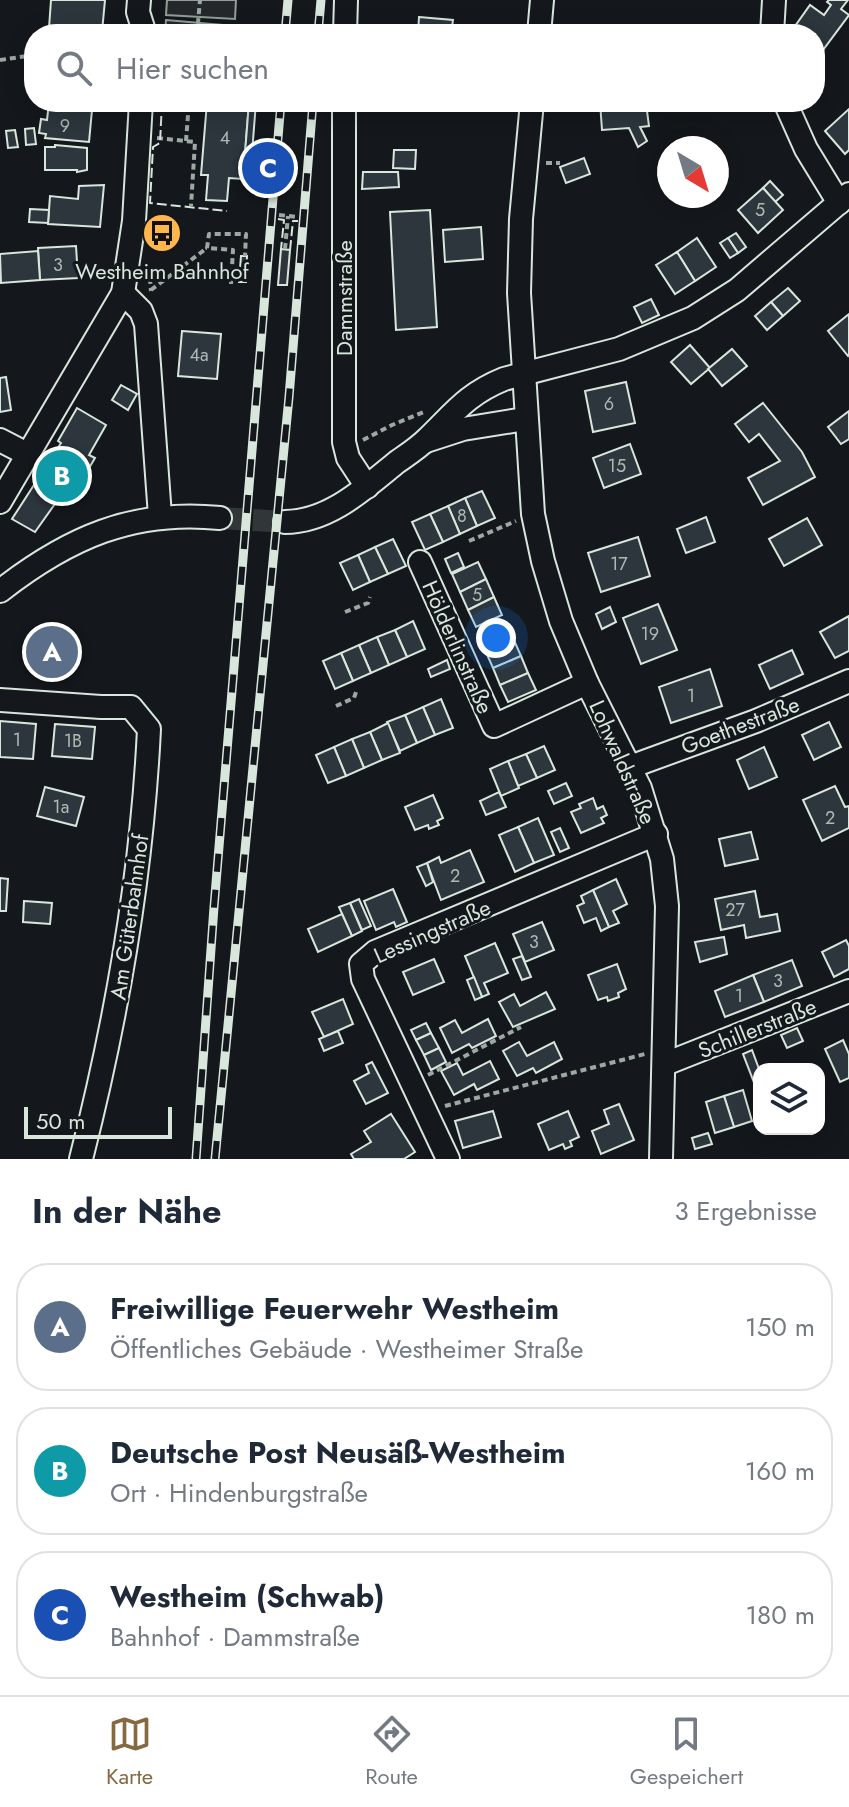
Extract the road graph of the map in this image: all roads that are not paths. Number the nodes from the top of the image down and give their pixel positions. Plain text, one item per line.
1 (139, 0) edge
2 (346, 0) edge
3 (542, 0) edge
4 (774, 0) edge
5 (142, 24) edge
6 (345, 24) edge
7 (540, 24) edge
8 (773, 24) edge
9 (140, 112) edge
10 (344, 112) edge
11 (531, 112) edge
12 (789, 112) edge
13 (844, 198) edge
14 (123, 293) junction
15 (522, 374) junction
16 (525, 419) junction
17 (0, 440) edge
18 (426, 441) junction
19 (27, 454) junction
20 (367, 487) junction
21 (0, 502) edge
22 (160, 516) junction
23 (220, 518) tunnel mouth
24 (285, 522) tunnel mouth
25 (420, 562) dead end
26 (0, 591) edge
27 (849, 681) edge
28 (587, 683) junction
29 (0, 700) edge
30 (630, 767) junction
31 (656, 834) junction
32 (849, 991) edge
33 (665, 1058) junction
34 (81, 1159) edge
35 (448, 1159) edge
36 (661, 1159) edge

1 - 5 street
2 - 6 street
3 - 7 street
4 - 8 street
9 - 14 street
10 - 20 street, Dammstraße
11 - 15 street, Lohwaldstraße
12 - 13 street
13 - 15 street
14 - 19 street
14 - 22 street
15 - 16 street, Lohwaldstraße
15 - 18 street
16 - 18 street
16 - 28 street, Lohwaldstraße
17 - 19 street
18 - 20 street
19 - 21 street
20 - 24 street
22 - 23 street
22 - 26 street
25 - 28 street, Hölderlinstraße
27 - 30 street, Goethestraße
28 - 30 street, Lohwaldstraße
29 - 34 street, Am Güterbahnhof
30 - 31 street, Lohwaldstraße
31 - 33 street, Lohwaldstraße
31 - 35 street, Lessingstraße
32 - 33 street, Schillerstraße
33 - 36 street, Lohwaldstraße

